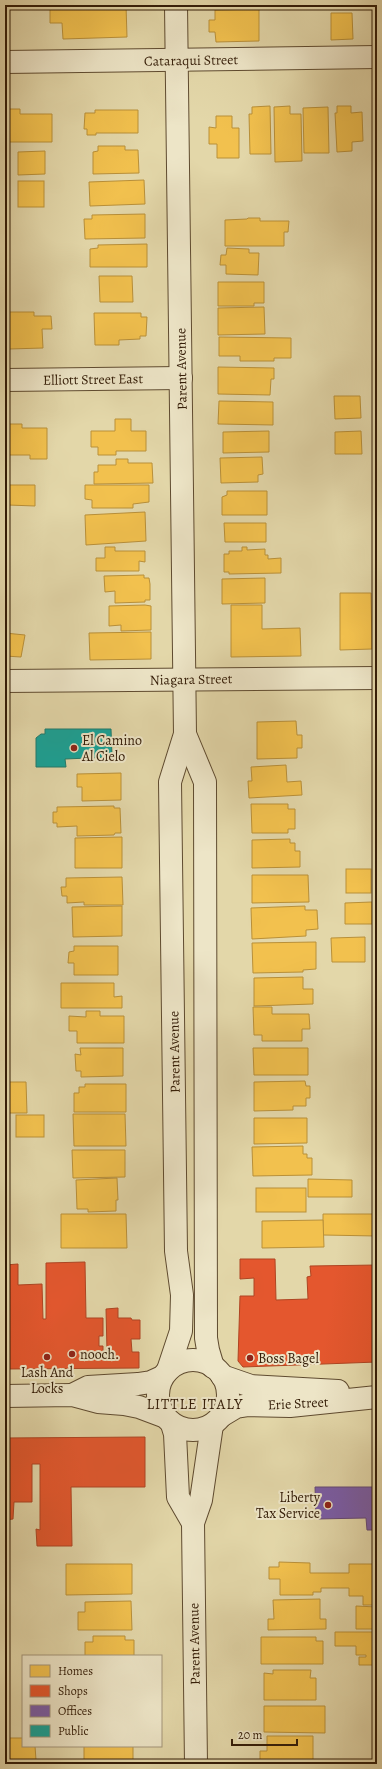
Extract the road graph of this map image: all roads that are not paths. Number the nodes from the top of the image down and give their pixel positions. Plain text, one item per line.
1 (176, 5) edge
2 (377, 57) edge
3 (177, 60) junction
4 (5, 62) edge
5 (181, 378) junction
6 (5, 380) edge
7 (377, 678) edge
8 (185, 679) junction
9 (5, 681) edge
10 (185, 734) junction
11 (172, 944) junction
12 (205, 945) junction
13 (174, 1139) junction
14 (206, 1139) junction
15 (218, 1371) junction
16 (165, 1373) junction
17 (72, 1395) junction
18 (5, 1396) edge
19 (377, 1396) edge
20 (168, 1420) junction
21 (217, 1421) junction
22 (193, 1523) junction
23 (196, 1764) edge

1 - 3 street, Parent Avenue
2 - 3 street, Cataraqui Street
3 - 4 street, Cataraqui Street
3 - 5 street, Parent Avenue
5 - 6 street, Elliott Street East
5 - 8 street, Parent Avenue
7 - 8 street, Niagara Street
8 - 9 street, Niagara Street
8 - 10 street, Parent Avenue
10 - 11 street, Parent Avenue
10 - 12 street, Parent Avenue
11 - 12 street
11 - 13 street, Parent Avenue
12 - 14 street, Parent Avenue
13 - 14 street
13 - 16 street, Parent Avenue
14 - 15 street, Parent Avenue
15 - 16 street
15 - 19 street, Erie Street
15 - 21 street
16 - 17 street
16 - 20 street
17 - 18 street
17 - 20 street
19 - 21 street, Erie Street
20 - 21 street
20 - 22 street, Parent Avenue
21 - 22 street, Parent Avenue
22 - 23 street, Parent Avenue

